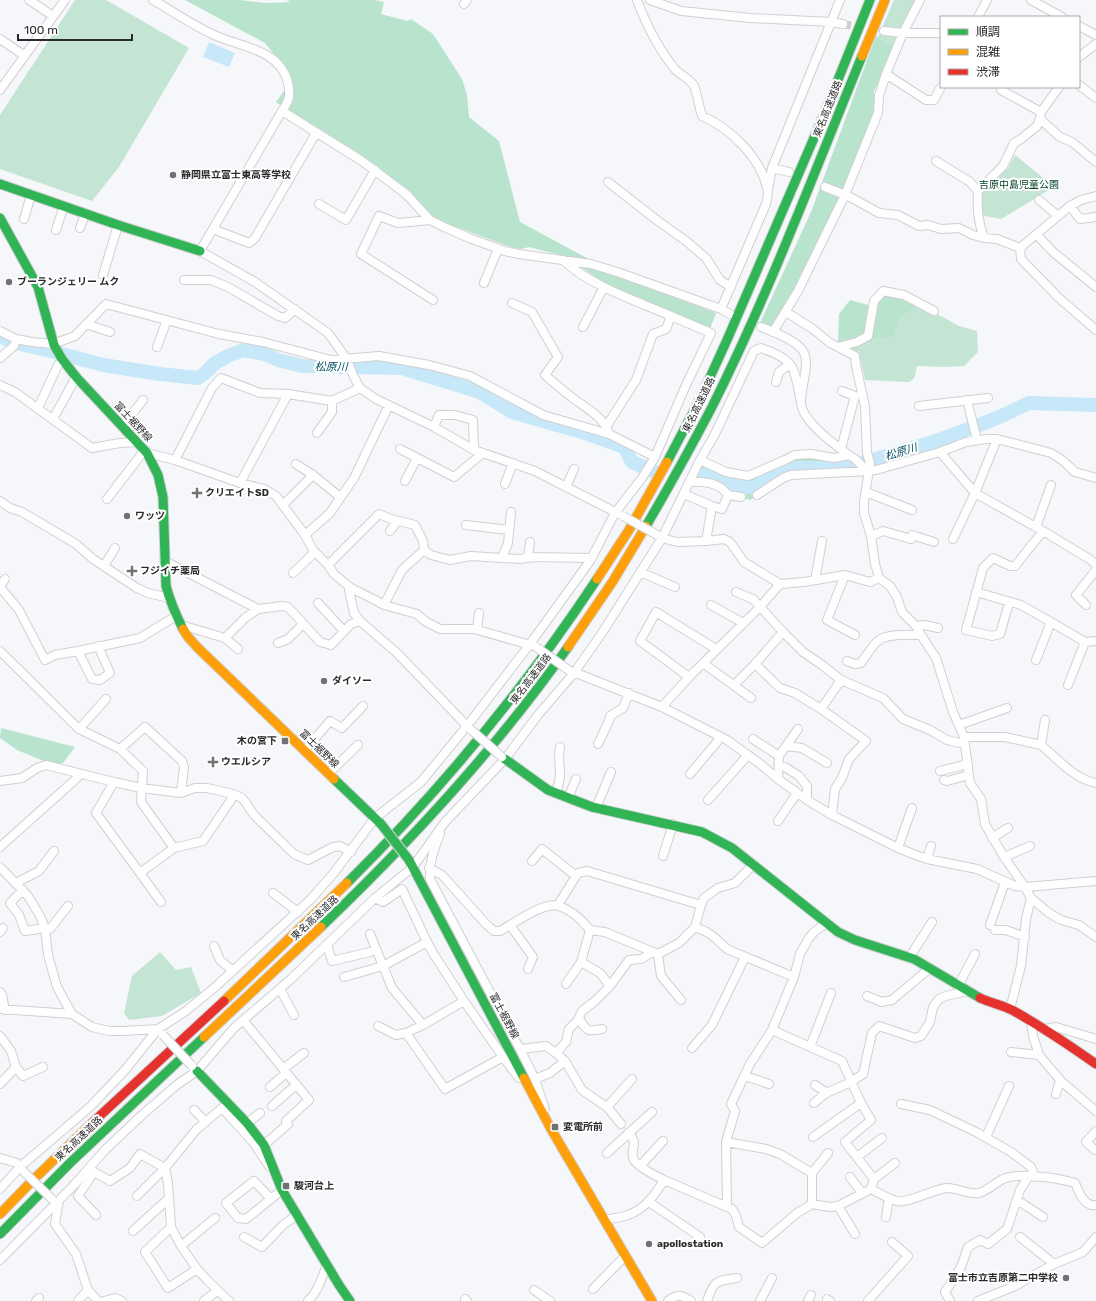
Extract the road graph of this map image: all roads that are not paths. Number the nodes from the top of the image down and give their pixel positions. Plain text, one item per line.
1 (29, 0) edge
2 (65, 0) edge
3 (153, 0) edge
4 (638, 0) edge
5 (650, 0) edge
6 (840, 0) edge
7 (870, 0) edge
8 (885, 0) edge
9 (920, 0) edge
10 (987, 0) edge
11 (1031, 0) edge
12 (1043, 2) edge
13 (53, 16) junction
14 (979, 16) edge
15 (1061, 16) edge
16 (831, 22) junction
17 (843, 24) tunnel mouth
18 (1080, 27) edge
19 (884, 31) dead end
20 (904, 33) junction
21 (940, 33) edge
22 (1096, 35) edge
23 (0, 39) edge
24 (1096, 44) edge
25 (25, 56) junction
26 (1080, 57) edge
27 (886, 74) junction
28 (1080, 86) edge
29 (940, 88) edge
30 (1002, 88) edge
31 (1057, 88) edge
32 (0, 90) edge
33 (1096, 98) edge
34 (282, 112) junction
35 (1041, 116) junction
36 (316, 133) junction
37 (936, 161) dead end
38 (1096, 162) edge
39 (772, 168) junction
40 (375, 170) junction
41 (789, 172) dead end
42 (608, 182) dead end
43 (0, 184) edge
44 (825, 187) dead end
45 (768, 189) junction
46 (978, 191) junction
47 (31, 195) junction
48 (845, 195) junction
49 (1096, 196) edge
50 (1039, 200) dead end
51 (319, 204) dead end
52 (64, 206) junction
53 (1070, 206) junction
54 (85, 214) junction
55 (1058, 216) junction
56 (1096, 217) edge
57 (0, 218) edge
58 (24, 219) dead end
59 (430, 220) junction
60 (118, 225) junction
61 (80, 228) dead end
62 (213, 229) junction
63 (56, 230) dead end
64 (1037, 235) junction
65 (984, 238) junction
66 (1020, 248) junction
67 (498, 249) junction
68 (200, 251) junction
69 (562, 260) junction
70 (103, 275) dead end
71 (184, 280) dead end
72 (484, 283) dead end
73 (604, 287) junction
74 (731, 287) junction
75 (1096, 287) edge
76 (433, 300) dead end
77 (512, 303) dead end
78 (295, 309) junction
79 (721, 309) junction
80 (934, 311) dead end
81 (786, 312) junction
82 (730, 314) dead end
83 (671, 316) junction
84 (167, 320) junction
85 (86, 324) junction
86 (583, 327) dead end
87 (761, 327) dead end
88 (1096, 330) edge
89 (0, 331) edge
90 (110, 332) dead end
91 (773, 332) junction
92 (15, 342) junction
93 (53, 344) junction
94 (157, 347) dead end
95 (838, 347) junction
96 (0, 358) edge
97 (62, 360) junction
98 (347, 360) junction
99 (790, 364) junction
100 (76, 377) junction
101 (776, 382) dead end
102 (0, 385) edge
103 (360, 388) junction
104 (842, 391) dead end
105 (288, 394) junction
106 (988, 398) dead end
107 (143, 400) dead end
108 (967, 400) junction
109 (332, 401) junction
110 (801, 403) junction
111 (389, 404) junction
112 (919, 406) dead end
113 (38, 408) junction
114 (53, 420) junction
115 (122, 427) junction
116 (434, 427) junction
117 (608, 430) junction
118 (317, 433) dead end
119 (977, 437) junction
120 (997, 439) junction
121 (136, 442) junction
122 (400, 449) dead end
123 (841, 449) junction
124 (474, 450) junction
125 (145, 452) junction
126 (940, 452) junction
127 (483, 453) junction
128 (417, 458) junction
129 (852, 458) junction
130 (654, 459) junction
131 (175, 460) junction
132 (700, 460) junction
133 (513, 463) junction
134 (296, 464) dead end
135 (868, 468) junction
136 (574, 469) dead end
137 (313, 475) junction
138 (1096, 478) edge
139 (405, 482) dead end
140 (690, 482) junction
141 (240, 483) junction
142 (505, 484) dead end
143 (1051, 485) dead end
144 (566, 487) junction
145 (866, 492) junction
146 (975, 493) junction
147 (684, 494) junction
148 (728, 495) junction
149 (757, 495) dead end
150 (340, 497) junction
151 (741, 497) dead end
152 (107, 499) dead end
153 (0, 501) edge
154 (283, 505) junction
155 (712, 506) junction
156 (912, 510) dead end
157 (511, 512) dead end
158 (615, 513) junction
159 (396, 521) junction
160 (466, 525) dead end
161 (1040, 529) junction
162 (509, 530) junction
163 (390, 531) dead end
164 (305, 535) junction
165 (871, 536) junction
166 (661, 537) junction
167 (954, 539) dead end
168 (706, 541) junction
169 (822, 541) dead end
170 (530, 542) dead end
171 (934, 542) dead end
172 (115, 548) dead end
173 (424, 550) junction
174 (315, 552) junction
175 (502, 558) junction
176 (528, 558) junction
177 (592, 558) junction
178 (165, 561) junction
179 (328, 565) junction
180 (1096, 565) edge
181 (104, 566) junction
182 (1096, 570) edge
183 (640, 572) junction
184 (293, 573) dead end
185 (845, 575) junction
186 (879, 578) junction
187 (5, 579) dead end
188 (815, 580) junction
189 (780, 584) junction
190 (0, 587) edge
191 (675, 587) dead end
192 (351, 588) junction
193 (736, 592) dead end
194 (976, 592) junction
195 (169, 598) junction
196 (318, 603) dead end
197 (1009, 603) junction
198 (384, 605) junction
199 (711, 605) dead end
200 (1086, 605) dead end
201 (760, 607) junction
202 (258, 609) junction
203 (480, 613) dead end
204 (176, 616) junction
205 (360, 621) junction
206 (1052, 622) junction
207 (743, 623) junction
208 (303, 624) junction
209 (181, 625) junction
210 (916, 626) junction
211 (938, 628) dead end
212 (477, 629) junction
213 (344, 631) junction
214 (783, 632) junction
215 (855, 635) dead end
216 (921, 635) junction
217 (225, 638) junction
218 (1096, 641) edge
219 (1085, 642) junction
220 (278, 643) dead end
221 (98, 646) junction
222 (533, 646) junction
223 (238, 649) dead end
224 (716, 650) junction
225 (0, 651) edge
226 (78, 651) junction
227 (1036, 660) dead end
228 (846, 661) dead end
229 (703, 663) junction
230 (755, 664) junction
231 (572, 672) junction
232 (689, 677) junction
233 (841, 680) junction
234 (734, 685) junction
235 (1068, 685) dead end
236 (629, 694) junction
237 (751, 698) dead end
238 (106, 699) dead end
239 (363, 706) dead end
240 (662, 707) junction
241 (1007, 708) dead end
242 (821, 709) junction
243 (1045, 720) dead end
244 (959, 724) junction
245 (468, 727) junction
246 (79, 729) junction
247 (798, 729) dead end
248 (719, 736) junction
249 (753, 739) dead end
250 (964, 740) junction
251 (598, 744) dead end
252 (358, 745) dead end
253 (1041, 745) junction
254 (786, 746) junction
255 (560, 747) dead end
256 (120, 749) junction
257 (305, 750) junction
258 (748, 755) junction
259 (779, 756) junction
260 (504, 758) junction
261 (826, 763) dead end
262 (968, 764) junction
263 (785, 767) dead end
264 (940, 771) dead end
265 (611, 772) dead end
266 (329, 773) junction
267 (79, 774) junction
268 (690, 774) dead end
269 (969, 776) junction
270 (576, 779) dead end
271 (778, 779) junction
272 (944, 780) dead end
273 (0, 781) edge
274 (114, 782) junction
275 (1096, 784) edge
276 (141, 788) junction
277 (181, 793) junction
278 (797, 793) junction
279 (234, 794) junction
280 (556, 794) junction
281 (568, 798) junction
282 (708, 800) dead end
283 (807, 800) junction
284 (596, 808) junction
285 (912, 808) dead end
286 (832, 815) junction
287 (378, 821) junction
288 (778, 821) dead end
289 (445, 822) junction
290 (673, 824) junction
291 (1008, 828) dead end
292 (992, 838) junction
293 (931, 846) dead end
294 (1030, 846) dead end
295 (0, 847) edge
296 (174, 848) junction
297 (898, 848) junction
298 (54, 851) dead end
299 (351, 852) junction
300 (663, 856) dead end
301 (1004, 857) junction
302 (927, 859) junction
303 (532, 861) dead end
304 (411, 864) junction
305 (754, 864) junction
306 (0, 867) edge
307 (429, 868) junction
308 (140, 874) junction
309 (576, 876) junction
310 (1096, 881) edge
311 (1005, 882) junction
312 (16, 883) junction
313 (1025, 887) junction
314 (23, 890) junction
315 (273, 893) dead end
316 (375, 898) junction
317 (1031, 898) junction
318 (161, 902) dead end
319 (558, 905) junction
320 (701, 905) junction
321 (68, 906) dead end
322 (298, 912) junction
323 (932, 922) dead end
324 (827, 923) junction
325 (510, 925) junction
326 (695, 927) junction
327 (45, 928) junction
328 (590, 930) junction
329 (370, 934) dead end
330 (1025, 937) junction
331 (1096, 937) edge
332 (427, 942) junction
333 (327, 944) junction
334 (214, 946) dead end
335 (370, 952) dead end
336 (655, 953) junction
337 (975, 954) dead end
338 (745, 957) junction
339 (909, 958) junction
340 (581, 962) junction
341 (382, 966) junction
342 (930, 968) junction
343 (528, 969) dead end
344 (233, 970) junction
345 (344, 977) dead end
346 (794, 977) junction
347 (566, 984) dead end
348 (610, 986) junction
349 (958, 986) junction
350 (280, 989) junction
351 (967, 991) junction
352 (0, 992) edge
353 (831, 993) dead end
354 (866, 996) dead end
355 (681, 1000) dead end
356 (464, 1001) junction
357 (2, 1009) edge
358 (1010, 1009) junction
359 (72, 1014) junction
360 (294, 1016) dead end
361 (579, 1019) junction
362 (244, 1020) junction
363 (1031, 1021) junction
364 (423, 1025) junction
365 (378, 1026) dead end
366 (1045, 1029) junction
367 (602, 1030) dead end
368 (772, 1030) junction
369 (160, 1032) junction
370 (406, 1033) junction
371 (0, 1036) edge
372 (1095, 1037) edge
373 (810, 1047) junction
374 (692, 1048) dead end
375 (520, 1049) junction
376 (1011, 1052) dead end
377 (304, 1053) dead end
378 (556, 1053) junction
379 (1039, 1054) junction
380 (503, 1057) junction
381 (565, 1061) junction
382 (1096, 1064) edge
383 (16, 1067) junction
384 (42, 1067) dead end
385 (195, 1068) junction
386 (285, 1071) junction
387 (745, 1076) junction
388 (535, 1079) junction
389 (632, 1079) dead end
390 (1060, 1080) junction
391 (851, 1082) junction
392 (0, 1084) edge
393 (768, 1084) dead end
394 (296, 1085) junction
395 (816, 1085) dead end
396 (1009, 1086) dead end
397 (270, 1087) dead end
398 (827, 1093) junction
399 (1056, 1094) dead end
400 (534, 1097) junction
401 (814, 1103) dead end
402 (861, 1103) junction
403 (900, 1104) dead end
404 (272, 1106) dead end
405 (607, 1107) junction
406 (194, 1110) dead end
407 (1096, 1111) edge
408 (652, 1112) dead end
409 (260, 1113) dead end
410 (206, 1122) junction
411 (247, 1124) junction
412 (621, 1124) dead end
413 (551, 1129) junction
414 (1096, 1131) edge
415 (628, 1133) junction
416 (813, 1137) dead end
417 (986, 1137) junction
418 (882, 1138) dead end
419 (663, 1141) dead end
420 (726, 1142) junction
421 (264, 1145) junction
422 (1095, 1150) dead end
423 (606, 1153) dead end
424 (828, 1153) dead end
425 (856, 1157) junction
426 (0, 1158) edge
427 (894, 1163) dead end
428 (640, 1166) junction
429 (21, 1168) junction
430 (165, 1168) junction
431 (92, 1170) junction
432 (274, 1170) junction
433 (812, 1173) junction
434 (850, 1177) dead end
435 (1032, 1177) junction
436 (664, 1180) junction
437 (874, 1180) junction
438 (0, 1189) edge
439 (871, 1189) junction
440 (282, 1190) junction
441 (862, 1193) junction
442 (137, 1196) dead end
443 (169, 1198) junction
444 (889, 1198) junction
445 (271, 1199) junction
446 (1017, 1200) junction
447 (56, 1201) junction
448 (649, 1202) junction
449 (812, 1204) junction
450 (1096, 1205) edge
451 (727, 1206) junction
452 (838, 1206) junction
453 (0, 1214) edge
454 (297, 1214) junction
455 (96, 1215) dead end
456 (886, 1217) dead end
457 (1043, 1217) dead end
458 (215, 1218) dead end
459 (604, 1220) junction
460 (171, 1227) junction
461 (133, 1231) dead end
462 (0, 1234) edge
463 (854, 1234) dead end
464 (244, 1237) dead end
465 (700, 1237) dead end
466 (1020, 1237) dead end
467 (1096, 1237) edge
468 (892, 1242) dead end
469 (181, 1246) junction
470 (625, 1256) junction
471 (0, 1260) edge
472 (1054, 1264) junction
473 (327, 1265) junction
474 (197, 1269) junction
475 (737, 1278) dead end
476 (772, 1278) dead end
477 (593, 1289) dead end
478 (88, 1290) junction
479 (534, 1290) dead end
480 (217, 1291) junction
481 (78, 1301) edge
482 (98, 1301) edge
483 (104, 1301) edge
484 (122, 1301) edge
485 (204, 1301) edge
486 (229, 1301) edge
487 (308, 1301) edge
488 (350, 1301) edge
489 (550, 1301) edge
490 (651, 1301) edge
491 (668, 1301) edge
492 (691, 1301) edge
493 (707, 1301) edge
494 (760, 1301) edge
495 (868, 1301) edge
496 (950, 1301) edge
497 (978, 1301) edge

1 - 13 street
2 - 13 street
3 - 34 street
4 - 45 street
5 - 16 street
6 - 16 street
7 - 453 main road, 東名高速道路
8 - 462 main road, 東名高速道路
9 - 20 street
10 - 14 street
11 - 12 street
12 - 15 street
13 - 25 street
16 - 17 street
16 - 39 street
18 - 22 street
19 - 20 street
20 - 21 street
20 - 27 street
23 - 25 street
24 - 26 street
25 - 32 street
27 - 29 street
27 - 48 street
28 - 33 street
30 - 35 street
31 - 35 street
34 - 36 street
34 - 62 street
35 - 38 street
35 - 46 street
36 - 40 street
36 - 62 street
37 - 46 street
39 - 41 street
39 - 45 street
40 - 51 street
40 - 59 street
42 - 74 street
43 - 47 main road
44 - 48 street
45 - 74 street
46 - 65 street
47 - 52 main road
47 - 58 street
48 - 65 street
48 - 81 street
49 - 53 street
50 - 55 street
52 - 54 main road
52 - 63 street
53 - 55 street
53 - 56 street
54 - 60 main road
54 - 61 street
55 - 64 street
57 - 93 main road, 富士裾野線
59 - 67 street
59 - 76 street
60 - 68 main road
60 - 70 street
62 - 68 street
64 - 66 street
64 - 75 street
65 - 66 street
66 - 88 street
67 - 69 street
67 - 72 street
68 - 78 street
69 - 73 street
69 - 79 street
71 - 78 street
73 - 83 street
73 - 86 street
74 - 79 street
77 - 117 street
78 - 98 street
79 - 82 street
80 - 95 street
81 - 91 street
81 - 95 street
83 - 117 street
83 - 130 street
84 - 85 street
84 - 94 street
84 - 98 street
85 - 90 street
85 - 93 street
87 - 91 street
89 - 92 street
91 - 110 street
92 - 93 street
92 - 96 street
93 - 97 main road, 富士裾野線
95 - 135 street
97 - 100 main road, 富士裾野線
97 - 113 street
98 - 103 street
98 - 117 street
99 - 101 street
99 - 110 street
99 - 132 street
100 - 114 street
100 - 115 main road, 富士裾野線
102 - 113 street
103 - 109 street
103 - 111 street
104 - 123 street
105 - 109 street
105 - 131 street
105 - 141 street
106 - 108 street
107 - 115 street
108 - 112 street
108 - 119 street
109 - 118 street
110 - 123 street
111 - 116 street
111 - 150 street
113 - 114 street
114 - 121 street
115 - 121 main road, 富士裾野線
116 - 124 street
116 - 124 street
117 - 130 street
119 - 120 street
119 - 126 street
120 - 138 street
120 - 146 street
121 - 125 main road, 富士裾野線
122 - 128 street
123 - 129 street
124 - 127 street
125 - 131 street
125 - 152 street
125 - 178 main road, 富士裾野線
126 - 135 street
126 - 146 street
127 - 128 street
127 - 133 street
128 - 139 street
129 - 132 street
129 - 135 street
130 - 158 street
131 - 141 street
132 - 140 street
133 - 142 street
133 - 144 street
134 - 137 street
135 - 145 street
135 - 149 street
136 - 144 street
137 - 150 street
137 - 154 street
140 - 147 street
140 - 148 street
141 - 154 street
143 - 161 street
144 - 158 street
145 - 156 street
145 - 165 street
146 - 161 street
146 - 167 street
147 - 155 street
147 - 166 street
148 - 151 street
148 - 155 street
150 - 164 street
153 - 181 street
154 - 164 street
155 - 168 street
157 - 162 street
158 - 166 street, bridge
158 - 177 street
159 - 163 street
159 - 173 street
159 - 179 street
160 - 162 street
161 - 180 street
161 - 194 street
162 - 175 street
164 - 174 street
165 - 171 street
165 - 186 street
166 - 168 street
166 - 183 street
168 - 189 street
169 - 188 street
170 - 176 street
172 - 181 street
173 - 175 street
173 - 198 street
174 - 179 street
174 - 184 street
175 - 176 street
176 - 177 street
177 - 222 street
178 - 195 main road, 富士裾野線
178 - 202 street
179 - 192 street
181 - 195 street
182 - 200 street
183 - 191 street
183 - 231 street
185 - 186 street
185 - 188 street
185 - 215 street
186 - 210 street
187 - 190 street
188 - 189 street
189 - 201 street
190 - 226 street
192 - 198 street
192 - 205 street
193 - 201 street
194 - 197 street
194 - 197 street
195 - 204 main road, 富士裾野線
196 - 213 street
197 - 206 street
198 - 212 street
199 - 207 street
201 - 207 street
201 - 214 street
202 - 208 street
202 - 217 street
203 - 212 street
204 - 209 main road, 富士裾野線
204 - 221 street
205 - 213 street
205 - 245 street
206 - 219 street
206 - 227 street
207 - 224 street
208 - 213 street
208 - 220 street
209 - 217 street
209 - 257 main road, 富士裾野線
210 - 211 street
210 - 216 street
212 - 222 street
214 - 230 street
214 - 233 street
216 - 228 street
216 - 244 street
217 - 223 street
218 - 219 street
219 - 235 street
221 - 226 street
221 - 226 street
222 - 231 street, bridge
222 - 245 street
224 - 229 street
224 - 232 street
225 - 246 street
229 - 232 street
229 - 234 street
230 - 234 street
230 - 242 street
231 - 236 street
231 - 260 street
232 - 240 street
233 - 242 street
233 - 250 street
234 - 237 street
236 - 240 street
236 - 251 street
238 - 246 street
239 - 257 street
240 - 248 street
241 - 244 street
242 - 286 street
243 - 253 street
244 - 250 street
245 - 260 street, bridge
245 - 287 street
246 - 256 street
247 - 254 street
248 - 258 street
248 - 268 street
249 - 259 street
250 - 253 street
250 - 262 street
252 - 266 street
253 - 275 street
254 - 259 street
254 - 261 street
255 - 280 street
256 - 276 street
256 - 277 street
257 - 266 main road, 富士裾野線
258 - 271 street
258 - 282 street
259 - 271 street
260 - 280 main road
260 - 289 street
262 - 264 street
262 - 269 street
263 - 283 street
265 - 284 street
266 - 287 main road, 富士裾野線
267 - 273 street
267 - 274 street
267 - 295 street
269 - 272 street
269 - 292 street
270 - 281 street
271 - 278 street
274 - 276 street
274 - 308 street
276 - 277 street
276 - 296 street
277 - 279 street
278 - 283 street
278 - 288 street
279 - 296 street
279 - 299 street
280 - 281 main road
281 - 284 main road
283 - 286 street
284 - 290 main road
285 - 297 street
286 - 297 street
287 - 299 street
287 - 304 main road, 富士裾野線, bridge
289 - 304 street
289 - 307 street
290 - 300 street
290 - 305 main road
291 - 292 street
292 - 301 street
293 - 302 street
294 - 301 street
296 - 308 street
297 - 302 street
298 - 312 street
299 - 322 street
301 - 313 street
302 - 311 street
303 - 309 street
304 - 316 street
304 - 400 main road, 富士裾野線
305 - 320 street
305 - 324 main road
306 - 312 street
307 - 325 street
307 - 375 street
308 - 318 street
309 - 319 street
309 - 320 street
310 - 313 street
311 - 313 street
311 - 330 street
312 - 314 street
313 - 317 street
314 - 327 street
314 - 327 street
315 - 322 street
316 - 332 street
316 - 333 street
317 - 330 street
317 - 331 street
319 - 325 street
319 - 328 street
320 - 326 street
321 - 327 street
322 - 344 street
323 - 339 street
324 - 339 main road
324 - 346 street
325 - 343 street
326 - 336 street
326 - 338 street
327 - 359 street
328 - 336 street
328 - 340 street
329 - 341 street
330 - 358 street
332 - 341 street
332 - 356 street
333 - 335 street
333 - 350 street
334 - 344 street
336 - 348 street
336 - 355 street
337 - 349 street
338 - 346 street
338 - 374 street
339 - 342 main road
340 - 347 street
340 - 348 street
341 - 345 street
341 - 364 street
342 - 349 main road
342 - 354 street
344 - 369 street
346 - 368 street
348 - 361 street
349 - 351 main road
350 - 360 street
350 - 362 street
351 - 358 main road
351 - 391 street
352 - 357 street
353 - 373 street
356 - 364 street
356 - 380 street
357 - 359 street
358 - 363 main road
359 - 369 street
361 - 367 street
361 - 378 street
362 - 385 street
362 - 386 street
363 - 366 main road
363 - 379 street
364 - 370 street
365 - 370 street
366 - 372 street
366 - 382 main road
368 - 373 street
368 - 387 street
369 - 385 street, bridge
369 - 429 street
370 - 380 street
371 - 383 street
373 - 391 street
375 - 378 street
375 - 388 street
376 - 379 street
377 - 386 street
378 - 381 street
379 - 390 street
380 - 400 street
381 - 388 street
381 - 405 street
383 - 384 street
383 - 392 street
385 - 411 main road
385 - 431 street
386 - 394 street
386 - 397 street
387 - 393 street
387 - 420 street
388 - 413 street
389 - 405 street
390 - 399 street
390 - 407 street
391 - 398 street
391 - 402 street
394 - 404 street
394 - 421 street
395 - 398 street
396 - 417 street
398 - 401 street
400 - 413 main road, 富士裾野線
402 - 416 street
402 - 425 street
403 - 417 street
405 - 412 street
406 - 410 street
408 - 415 street
409 - 411 street
410 - 430 street
410 - 432 street
411 - 421 main road
413 - 459 main road, 富士裾野線
414 - 422 street
415 - 423 street
415 - 428 street
417 - 435 street
418 - 425 street
419 - 428 street
420 - 433 street
420 - 451 street
421 - 432 main road
424 - 433 street
425 - 437 street
426 - 429 street
427 - 437 street
428 - 436 street
429 - 438 street
429 - 447 street, bridge
430 - 431 street
430 - 442 street
430 - 443 street
431 - 447 street
431 - 455 street
432 - 440 main road
433 - 449 street
434 - 441 street
435 - 444 street
435 - 446 street
435 - 450 street
436 - 448 street
436 - 451 street
437 - 439 street
439 - 441 street
439 - 444 street
440 - 445 street
440 - 454 main road
441 - 452 street
443 - 460 street
443 - 461 street
444 - 456 street
445 - 445 street
446 - 457 street
446 - 496 street
447 - 471 street
447 - 478 street
448 - 459 street
448 - 465 street
449 - 451 street
449 - 452 street
452 - 463 street
454 - 464 street
454 - 473 main road
458 - 469 street
459 - 470 main road, 富士裾野線
460 - 469 street
460 - 474 street
466 - 472 street
467 - 472 street
468 - 495 street
469 - 474 street
470 - 477 street
470 - 490 main road, 富士裾野線
472 - 497 street
473 - 487 street
473 - 488 main road
474 - 480 street
475 - 493 street
476 - 494 street
478 - 481 street
478 - 482 street
479 - 489 street
480 - 485 street
480 - 486 street
483 - 484 street
491 - 492 street

